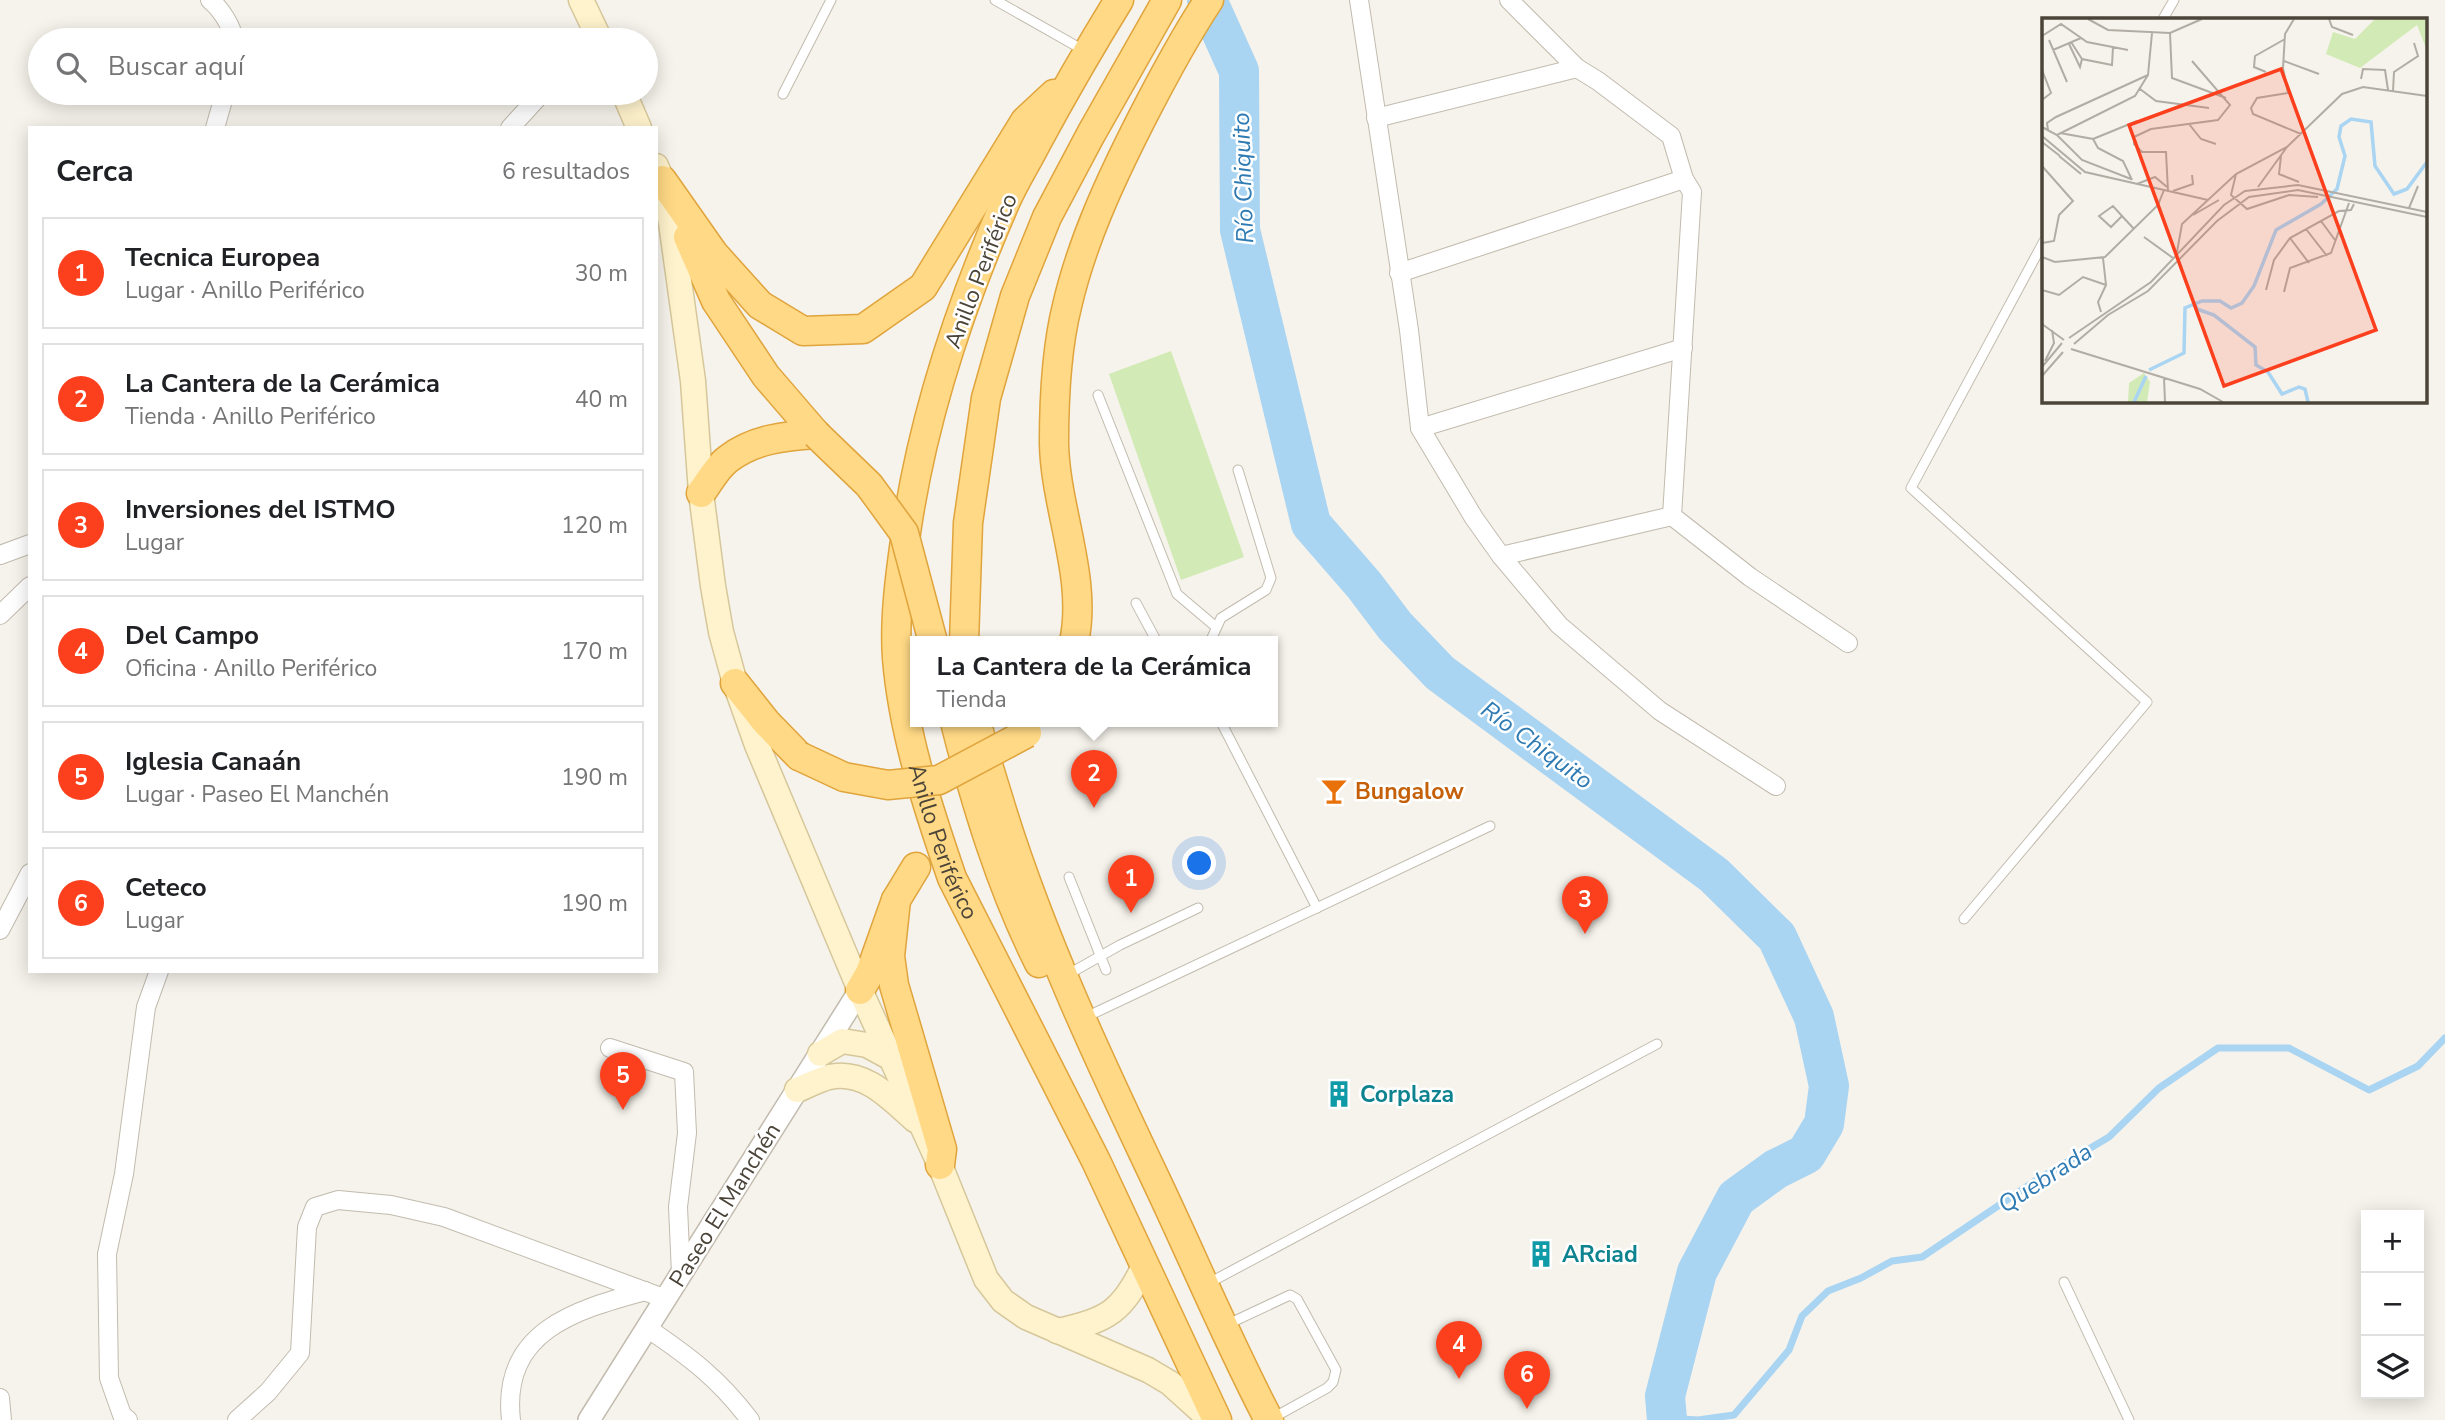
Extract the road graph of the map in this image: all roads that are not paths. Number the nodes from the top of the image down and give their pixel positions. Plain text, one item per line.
1 (210, 0) edge
2 (581, 0) edge
3 (831, 0) edge
4 (995, 0) edge
5 (1119, 0) edge
6 (1209, 0) edge
7 (1359, 0) edge
8 (1508, 0) edge
9 (2174, 0) edge
10 (1162, 9) edge
11 (2164, 18) edge
12 (231, 28) edge
13 (590, 28) edge
14 (1087, 52) junction
15 (1577, 68) junction
16 (1072, 78) junction
17 (783, 94) dead end
18 (222, 105) edge
19 (531, 105) edge
20 (629, 105) edge
21 (1376, 118) junction
22 (216, 126) edge
23 (512, 126) edge
24 (638, 126) edge
25 (659, 173) edge
26 (1684, 178) junction
27 (2042, 245) edge
28 (1399, 272) junction
29 (1683, 348) junction
30 (1098, 395) dead end
31 (1420, 428) junction
32 (816, 434) junction
33 (1238, 470) dead end
34 (701, 493) junction
35 (1672, 516) junction
36 (28, 545) edge
37 (0, 555) edge
38 (1501, 556) junction
39 (28, 588) edge
40 (1136, 603) dead end
41 (0, 615) edge
42 (1216, 627) junction
43 (931, 636) edge
44 (964, 636) edge
45 (1075, 636) edge
46 (1154, 636) edge
47 (1212, 636) edge
48 (1848, 643) dead end
49 (735, 683) junction
50 (956, 727) edge
51 (978, 727) edge
52 (1031, 727) edge
53 (1224, 727) edge
54 (1776, 786) dead end
55 (1490, 826) dead end
56 (916, 867) dead end
57 (28, 877) edge
58 (1069, 877) dead end
59 (896, 900) junction
60 (1198, 908) dead end
61 (1317, 908) junction
62 (1964, 919) dead end
63 (0, 930) edge
64 (1099, 957) junction
65 (1106, 970) dead end
66 (158, 973) edge
67 (1062, 977) junction
68 (860, 990) junction
69 (1081, 1019) junction
70 (1657, 1044) dead end
71 (610, 1048) dead end
72 (820, 1054) junction
73 (893, 1059) junction
74 (797, 1090) junction
75 (1117, 1100) junction
76 (922, 1126) junction
77 (940, 1165) junction
78 (1145, 1264) junction
79 (681, 1273) junction
80 (2064, 1282) dead end
81 (1205, 1285) junction
82 (645, 1291) junction
83 (666, 1299) junction
84 (1224, 1326) junction
85 (647, 1328) junction
86 (1057, 1331) junction
87 (0, 1398) edge
88 (2, 1420) edge
89 (128, 1420) edge
90 (237, 1420) edge
91 (511, 1420) edge
92 (589, 1420) edge
93 (750, 1420) edge
94 (1210, 1420) edge
95 (1217, 1420) edge
96 (1269, 1420) edge
97 (2129, 1420) edge

1 - 12 street
2 - 13 main road
3 - 17 lane
4 - 14 lane
5 - 14 highway, Anillo Periférico
6 - 45 highway
7 - 21 street
8 - 15 street
9 - 11 lane
10 - 44 highway, Anillo Periférico
14 - 16 highway, Anillo Periférico
15 - 21 street
15 - 26 street
16 - 25 highway
16 - 78 highway, Anillo Periférico
18 - 22 street
19 - 23 street
20 - 24 main road
21 - 28 street
25 - 32 highway
25 - 34 main road
26 - 28 street
26 - 29 street
27 - 62 lane
28 - 31 street
29 - 31 street
29 - 35 street
30 - 42 lane
31 - 38 street
32 - 34 highway
32 - 43 highway, bridge
33 - 42 lane
34 - 49 main road
35 - 38 street
35 - 48 street
36 - 37 street
38 - 54 street
39 - 41 street
40 - 46 lane
42 - 47 lane
49 - 52 highway, bridge
49 - 68 main road
50 - 75 highway
51 - 67 highway
53 - 61 lane
55 - 61 lane
56 - 59 highway
57 - 63 street
58 - 64 lane
59 - 68 highway
59 - 77 highway
60 - 64 lane
61 - 69 lane
64 - 65 lane
64 - 67 lane
66 - 89 street
67 - 69 highway
68 - 72 street, Paseo El Manchén
68 - 73 main road
69 - 75 highway
70 - 81 lane
71 - 79 street
72 - 73 main road
72 - 74 street, Paseo El Manchén
73 - 76 main road
74 - 76 main road
74 - 79 street, Paseo El Manchén
75 - 81 highway
76 - 77 main road
77 - 86 main road
78 - 86 main road
78 - 95 highway, Anillo Periférico
79 - 83 street, Paseo El Manchén
80 - 97 lane
81 - 84 highway
82 - 83 street
82 - 90 street
82 - 91 street
83 - 85 street, Paseo El Manchén
84 - 96 highway
84 - 96 lane
85 - 92 street, Paseo El Manchén
85 - 93 street
86 - 94 main road
87 - 88 street

